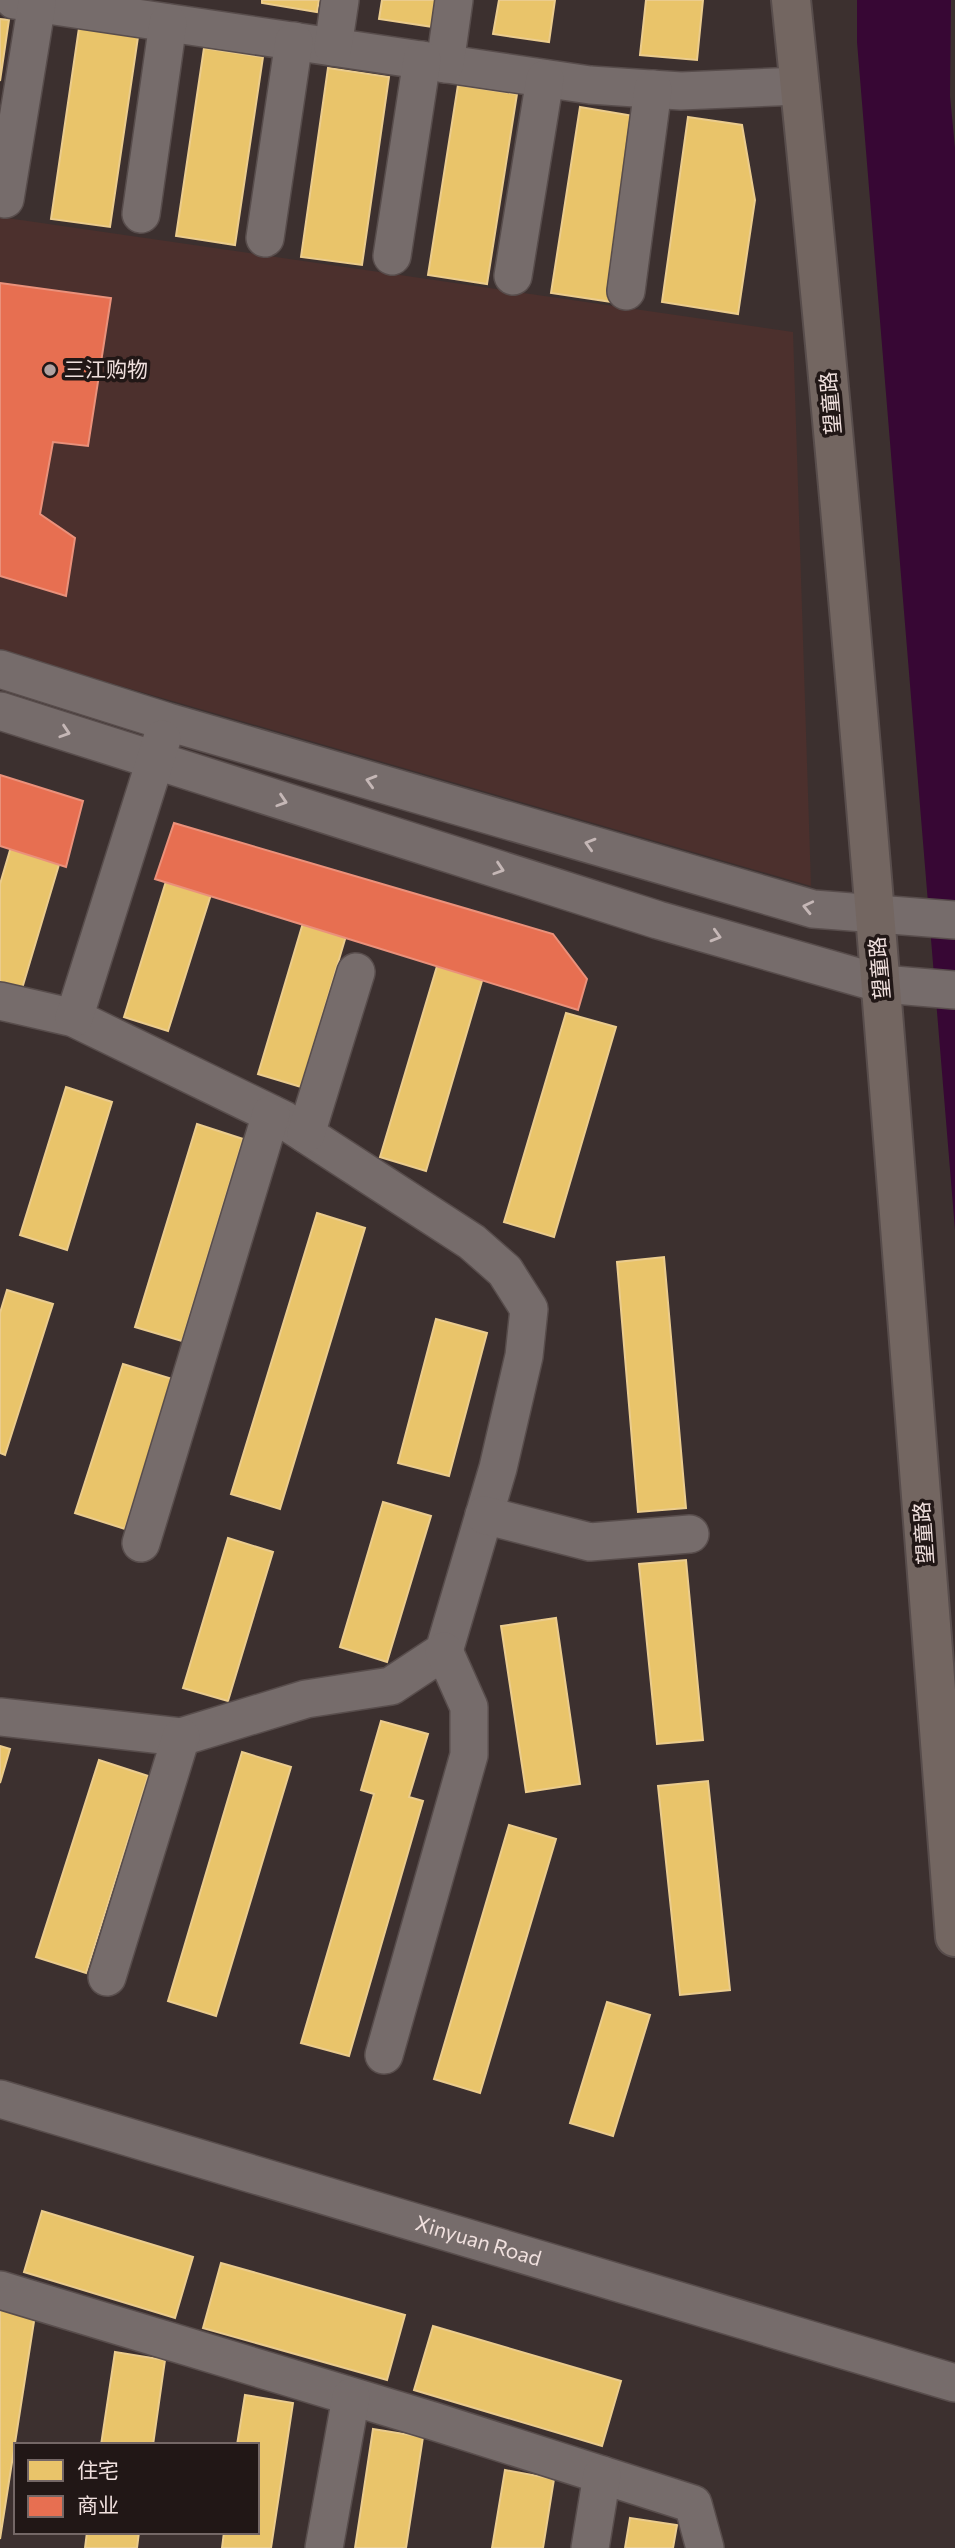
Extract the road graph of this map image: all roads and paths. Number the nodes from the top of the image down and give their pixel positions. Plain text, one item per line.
1 (340, 0) edge
2 (454, 0) edge
3 (791, 0) edge
4 (26, 2) edge
5 (101, 6) edge
6 (213, 15) edge
7 (168, 23) junction
8 (294, 41) junction
9 (333, 47) junction
10 (433, 62) junction
11 (545, 79) junction
12 (800, 86) junction
13 (653, 89) junction
14 (5, 199) dead end
15 (141, 214) dead end
16 (265, 238) dead end
17 (392, 256) dead end
18 (513, 276) dead end
19 (626, 291) dead end
20 (0, 668) edge
21 (0, 711) edge
22 (168, 722) junction
23 (154, 760) junction
24 (876, 914) junction
25 (943, 919) edge
26 (356, 972) dead end
27 (881, 984) junction
28 (945, 989) edge
29 (0, 1002) edge
30 (74, 1018) junction
31 (271, 1114) junction
32 (306, 1133) junction
33 (484, 1515) junction
34 (690, 1534) dead end
35 (141, 1543) dead end
36 (444, 1651) junction
37 (0, 1717) edge
38 (181, 1737) junction
39 (955, 1937) edge
40 (107, 1977) dead end
41 (384, 2055) dead end
42 (0, 2099) edge
43 (0, 2290) edge
44 (955, 2382) edge
45 (351, 2397) junction
46 (602, 2475) junction
47 (324, 2548) edge
48 (590, 2548) edge
49 (705, 2548) edge

1 - 9 street
2 - 10 street
3 - 12 main road, 望童路
4 - 5 street
4 - 14 street
5 - 7 street
6 - 7 street
6 - 8 street
7 - 15 street
8 - 9 street
8 - 16 street
9 - 10 street
10 - 11 street
10 - 17 street
11 - 13 street
11 - 18 street
12 - 13 street
12 - 24 main road, 望童路
13 - 19 street
20 - 22 street
21 -> 23 street
22 - 23 street
24 -> 22 street
23 -> 27 street
23 - 30 street
24 - 25 street
24 - 27 main road, 望童路
26 - 32 street
27 - 28 street
27 - 39 main road, 望童路
29 - 30 street
30 - 31 street
31 - 32 street
31 - 35 street
32 - 33 street
33 - 34 street
33 - 36 street
36 - 38 street
36 - 41 street
37 - 38 street
38 - 40 street
42 - 44 street, Xinyuan Road
43 - 45 street
45 - 46 street
45 - 47 street
46 - 48 street
46 - 49 street

